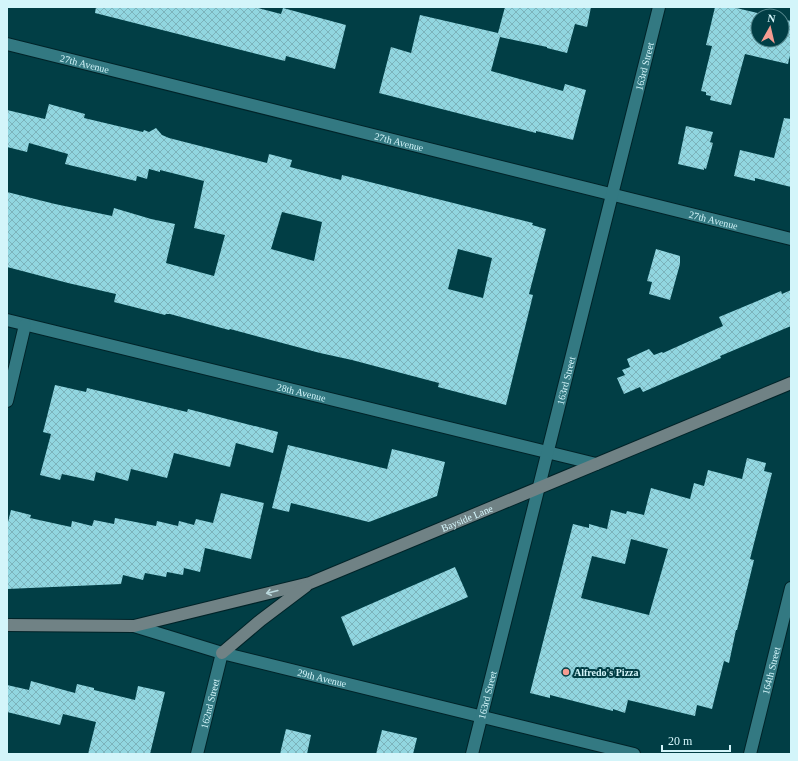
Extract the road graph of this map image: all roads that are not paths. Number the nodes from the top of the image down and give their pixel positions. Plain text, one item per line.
1 (659, 7) edge
2 (7, 44) edge
3 (612, 195) junction
4 (791, 239) edge
5 (7, 320) edge
6 (26, 325) junction
7 (791, 383) edge
8 (7, 401) edge
9 (548, 452) junction
10 (596, 464) junction
11 (538, 488) junction
12 (310, 583) junction
13 (791, 588) edge
14 (7, 625) edge
15 (134, 626) junction
16 (222, 653) junction
17 (481, 716) junction
18 (197, 754) edge
19 (472, 754) edge
20 (634, 754) edge
21 (750, 754) edge

1 - 3 street, 163rd Street
2 - 3 street, 27th Avenue
3 - 4 street, 27th Avenue
3 - 9 street, 163rd Street
5 - 6 street, 28th Avenue
6 - 8 street
6 - 9 street, 28th Avenue
7 - 10 street, Bayside Lane
9 - 10 street, 28th Avenue
9 - 11 street, 163rd Street
10 - 11 street, Bayside Lane
11 - 12 street, Bayside Lane
11 - 17 street, 163rd Street
12 -> 15 street, Bayside Lane
12 - 16 street
13 - 21 street, 164th Street
14 - 15 street, 29th Avenue
15 - 16 street, 29th Avenue
16 - 17 street, 29th Avenue
16 - 18 street, 162nd Street
17 - 19 street, 163rd Street
17 - 20 street, 29th Avenue

